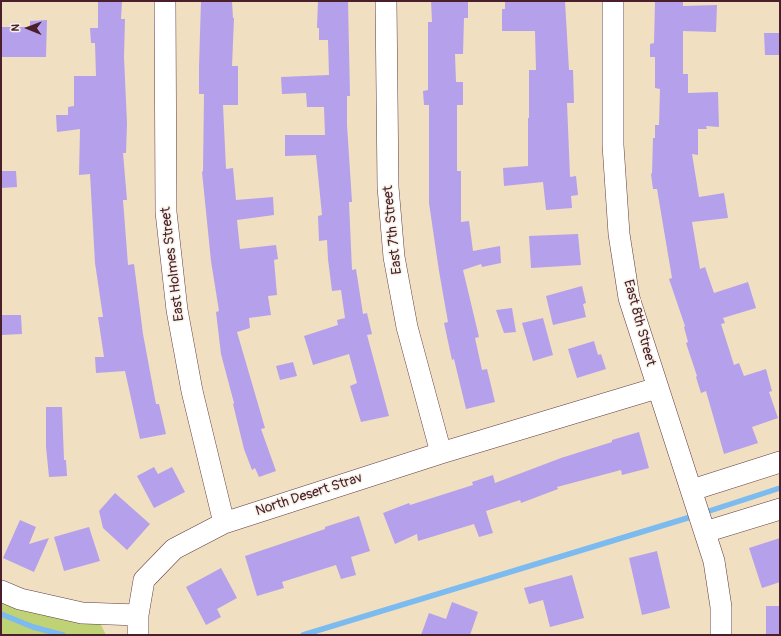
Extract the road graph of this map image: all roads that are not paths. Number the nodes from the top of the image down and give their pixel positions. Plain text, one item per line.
1 (165, 1) edge
2 (386, 1) edge
3 (613, 1) edge
4 (658, 388) junction
5 (441, 453) junction
6 (780, 462) edge
7 (692, 490) junction
8 (780, 509) edge
9 (224, 523) junction
10 (705, 532) junction
11 (1, 591) edge
12 (138, 625) edge
13 (721, 635) edge

1 - 9 street, East Holmes Street
2 - 5 street, East 7th Street
3 - 4 street, East 8th Street
4 - 5 street, North Desert Strav
4 - 7 street, East 8th Street
5 - 9 street, North Desert Strav
6 - 7 street
7 - 10 street, East 8th Street
8 - 10 street
9 - 12 street, North Desert Strav
10 - 13 street, East 8th Street
11 - 12 street, North Desert Strav

